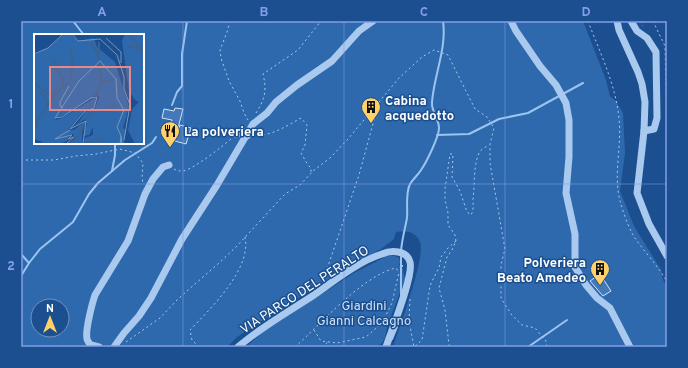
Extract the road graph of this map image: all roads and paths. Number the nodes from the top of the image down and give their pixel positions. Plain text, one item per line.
1 (230, 21) edge
2 (264, 21) edge
3 (284, 21) edge
4 (321, 21) edge
5 (373, 21) edge
6 (511, 21) edge
7 (588, 21) edge
8 (617, 21) edge
9 (631, 21) edge
10 (653, 21) edge
11 (263, 99) dead end
12 (372, 112) junction
13 (667, 120) edge
14 (249, 122) dead end
15 (644, 130) junction
16 (236, 134) joint
17 (247, 136) junction
18 (490, 144) junction
19 (21, 160) edge
20 (169, 165) joint
21 (310, 174) junction
22 (145, 194) junction
23 (245, 236) junction
24 (456, 241) junction
25 (403, 254) junction
26 (667, 256) edge
27 (400, 271) junction
28 (667, 282) edge
29 (320, 291) junction
30 (410, 295) dead end
31 (314, 330) junction
32 (328, 342) junction
33 (122, 344) dead end
34 (99, 347) edge
35 (114, 347) edge
36 (193, 347) edge
37 (238, 347) edge
38 (295, 347) edge
39 (322, 347) edge
40 (386, 347) edge
41 (452, 347) edge
42 (547, 347) edge
43 (630, 347) edge

1 - 14 path
2 - 3 path
4 - 11 path
5 - 17 street
6 - 43 street
7 - 28 path
8 - 15 street
9 - 15 street
10 - 13 path
12 - 18 path
12 - 21 path
12 - 29 path
15 - 26 street
16 - 17 street
16 - 20 path
17 - 21 path
17 - 35 street
18 - 24 path
18 - 42 path
19 - 22 path
20 - 22 street
21 - 23 path
22 - 34 street
23 - 33 path
23 - 36 path
24 - 30 path
24 - 41 path
25 - 27 path
25 - 29 street, VIA PARCO DEL PERALTO
25 - 40 street
27 - 31 path
27 - 32 path
29 - 37 street, VIA PARCO DEL PERALTO
31 - 32 path
31 - 38 path
32 - 39 path

